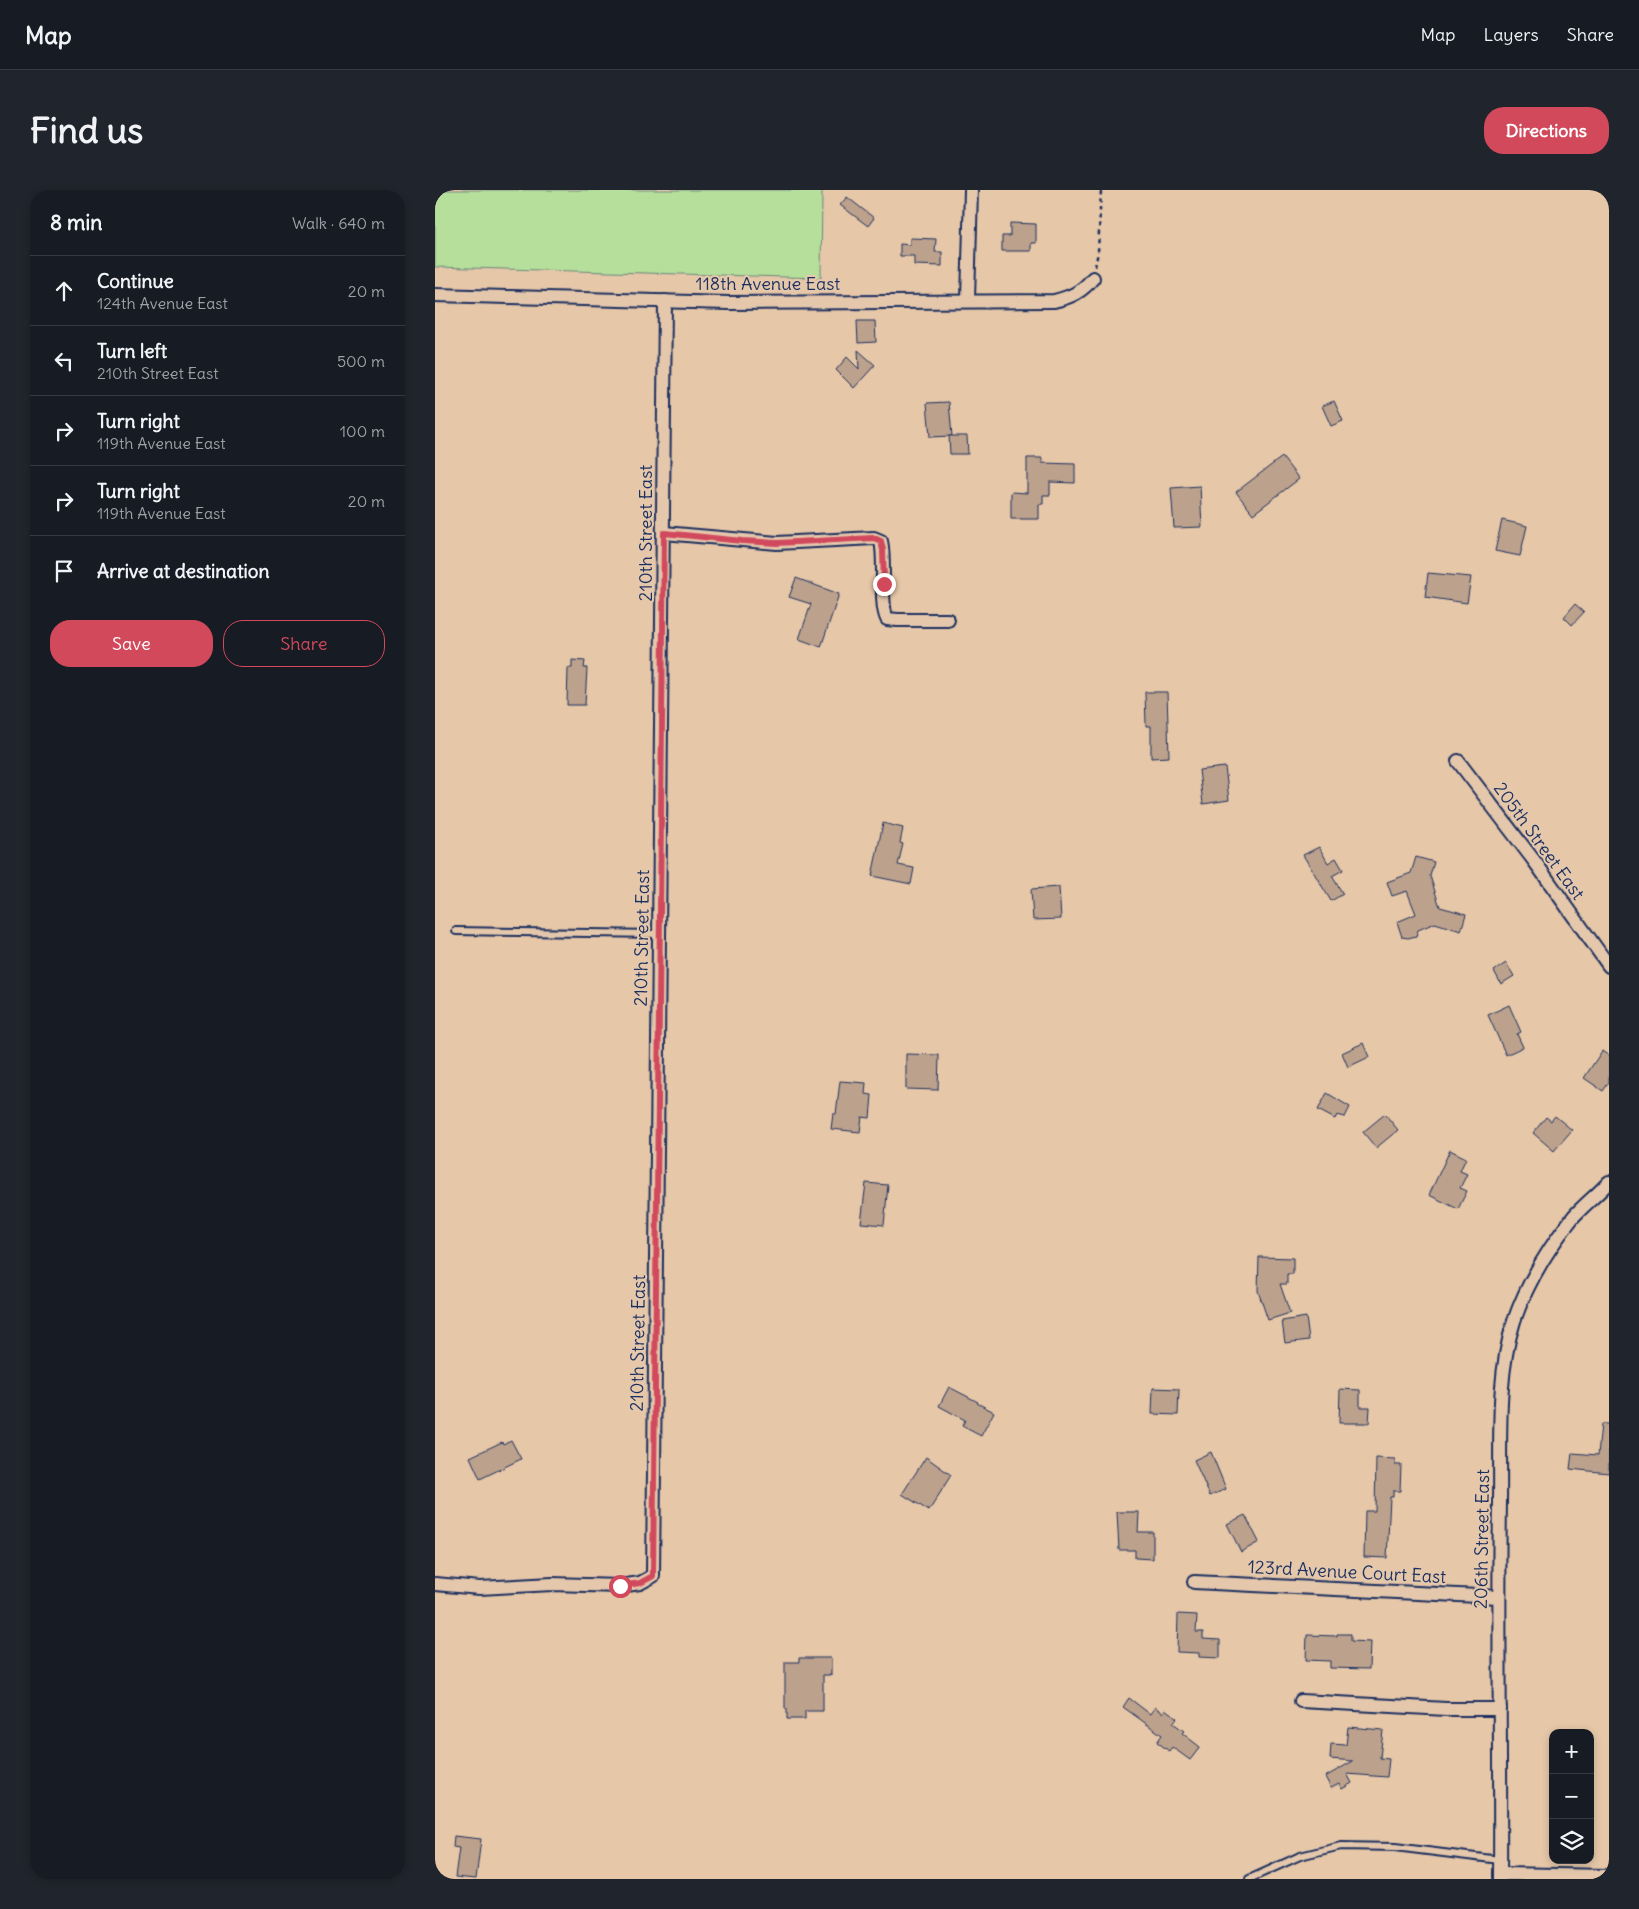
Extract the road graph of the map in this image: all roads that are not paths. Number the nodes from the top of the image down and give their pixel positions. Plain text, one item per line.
1 (971, 190) edge
2 (1093, 278) road end
3 (435, 295) edge
4 (968, 300) junction
5 (665, 301) junction
6 (664, 533) junction
7 (948, 620) dead end
8 (1458, 761) dead end
9 (456, 931) dead end
10 (659, 934) junction
11 (1609, 966) edge
12 (1609, 1182) edge
13 (1194, 1582) dead end
14 (435, 1584) edge
15 (1499, 1598) junction
16 (1301, 1701) dead end
17 (1500, 1709) junction
18 (1500, 1860) junction
19 (1500, 1876) edge
20 (1609, 1876) edge
21 (1249, 1879) edge

1 - 4 street
2 - 4 street, 118th Avenue East
3 - 5 street, 118th Avenue East
4 - 5 street, 118th Avenue East
5 - 6 street, 210th Street East
6 - 7 street
6 - 10 street, 210th Street East
8 - 11 street, 205th Street East
9 - 10 lane
10 - 14 street, 210th Street East
12 - 15 street, 206th Street East
13 - 15 street, 123rd Avenue Court East
15 - 17 street, 206th Street East
16 - 17 street
17 - 18 street, 206th Street East
18 - 19 street, 206th Street East
18 - 21 lane
19 - 20 street

